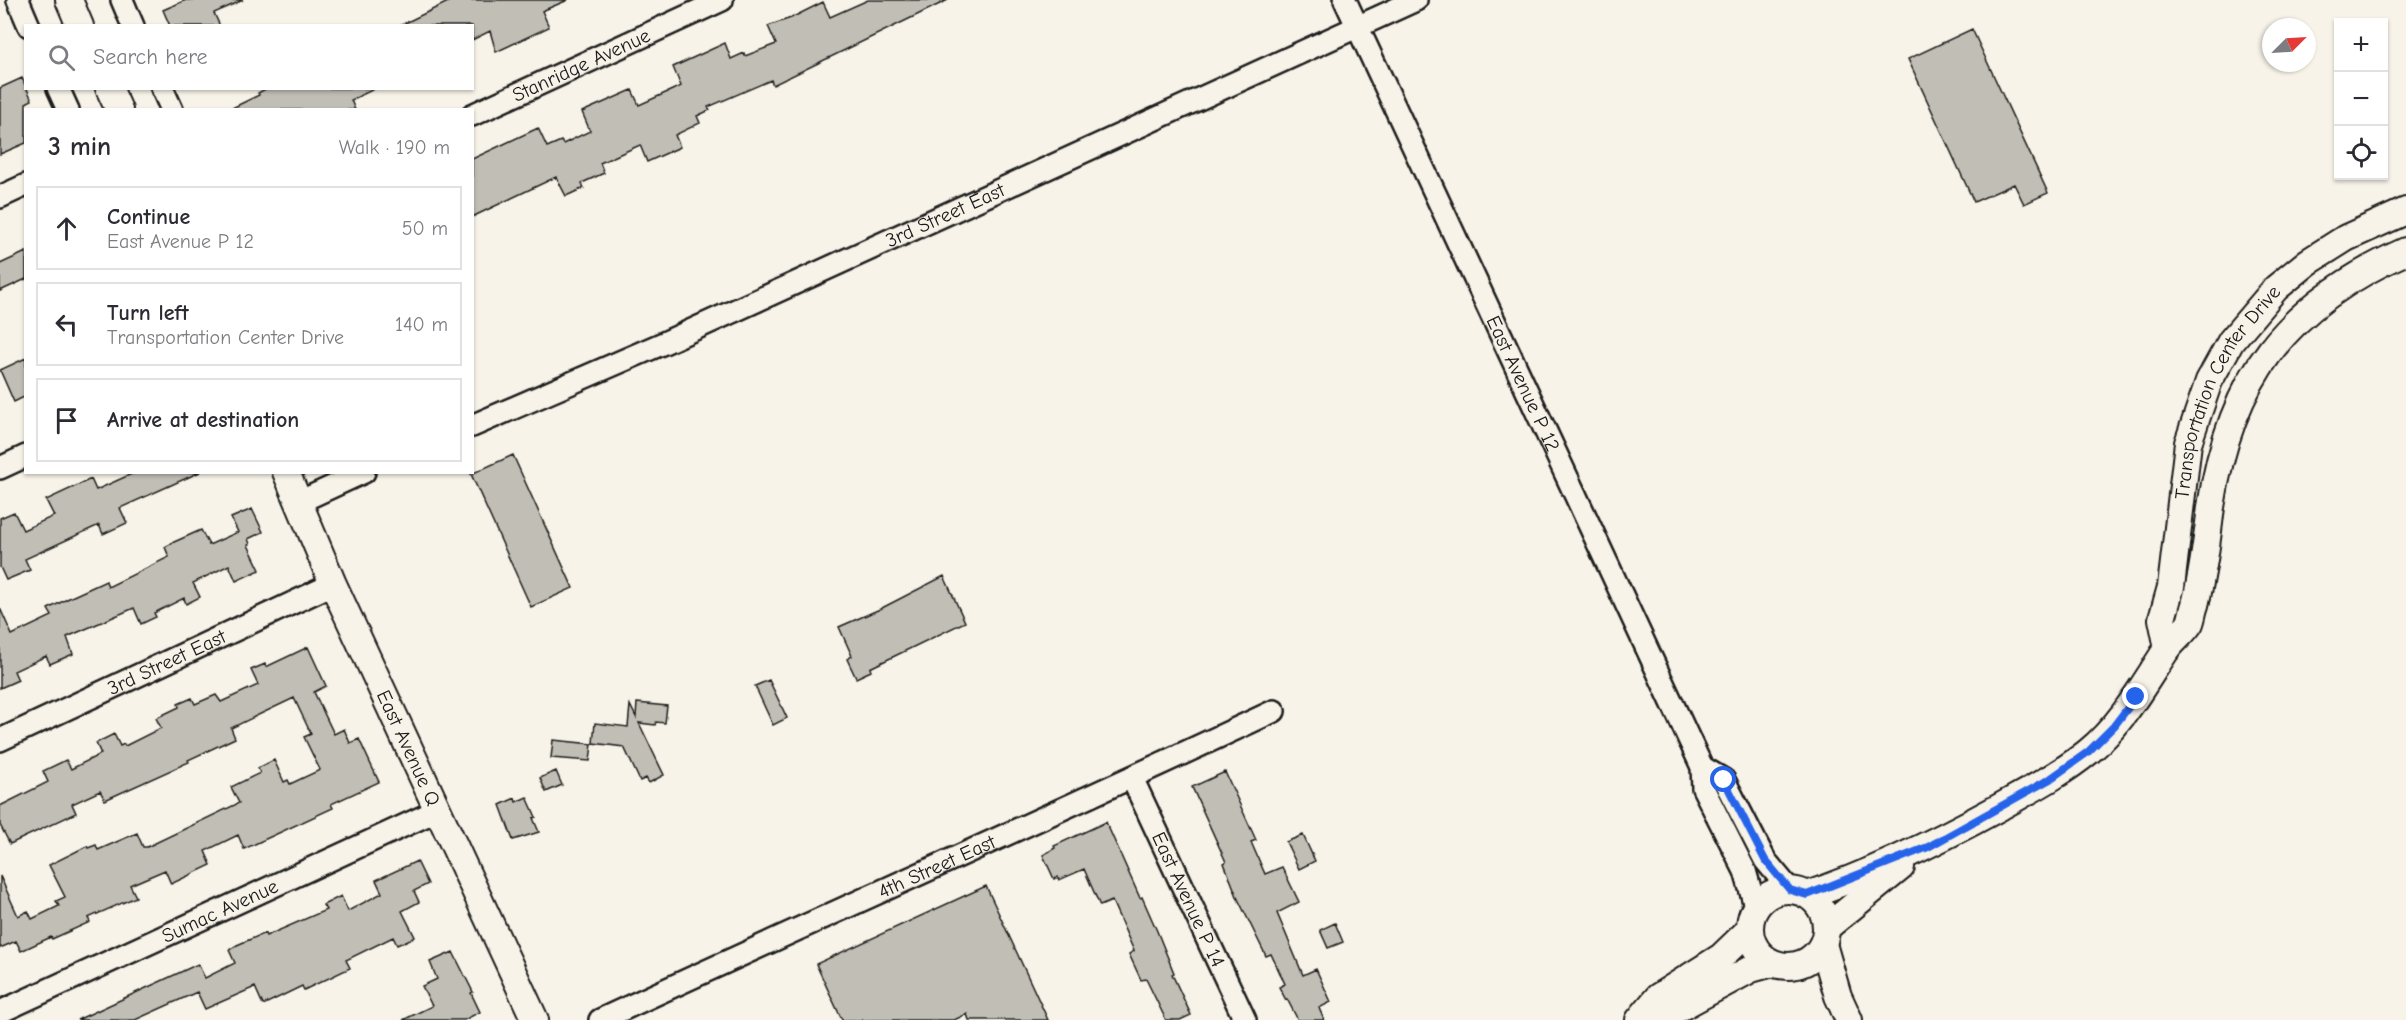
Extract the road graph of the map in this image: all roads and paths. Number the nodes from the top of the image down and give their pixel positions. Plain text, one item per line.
1 (18, 0) edge
2 (69, 0) edge
3 (122, 0) edge
4 (722, 0) edge
5 (1345, 0) edge
6 (1416, 0) edge
7 (28, 24) edge
8 (79, 24) edge
9 (132, 24) edge
10 (1358, 28) junction
11 (59, 90) edge
12 (110, 90) edge
13 (163, 90) edge
14 (67, 108) edge
15 (118, 108) edge
16 (171, 108) edge
17 (474, 114) edge
18 (24, 185) edge
19 (0, 197) edge
20 (2406, 211) edge
21 (2406, 251) edge
22 (474, 425) edge
23 (24, 457) edge
24 (0, 468) edge
25 (286, 474) edge
26 (356, 474) edge
27 (339, 478) edge
28 (299, 502) junction
29 (333, 584) junction
30 (2168, 648) junction
31 (1274, 711) dead end
32 (0, 740) edge
33 (1702, 767) junction
34 (1132, 778) junction
35 (438, 810) junction
36 (1928, 847) junction
37 (1798, 892) junction
38 (1753, 919) junction
39 (1825, 936) junction
40 (1773, 963) junction
41 (0, 1012) edge
42 (1641, 1019) edge
43 (535, 1020) edge
44 (600, 1020) edge
45 (1245, 1020) edge
46 (1849, 1020) edge

1 - 7 street
2 - 8 street
3 - 9 street
4 - 17 street, Stanridge Avenue
5 - 10 street, East Avenue P 12
6 - 10 street, 3rd Street East
10 - 22 street, 3rd Street East
10 - 33 street, East Avenue P 12
11 - 14 street
12 - 15 street
13 - 16 street
18 - 19 street
20 - 30 street, Transportation Center Drive
21 - 30 street, Transportation Center Drive
23 - 24 street
25 - 28 street, East Avenue Q
26 - 27 street
27 - 28 street
28 - 29 street, East Avenue Q
29 - 32 street, 3rd Street East
29 - 35 street, East Avenue Q
30 - 36 street, Transportation Center Drive
31 - 34 street, 4th Street East
33 - 37 street, East Avenue P 12
33 - 38 street, East Avenue P 12
34 - 44 street, 4th Street East
34 - 45 street, East Avenue P 14
35 - 41 street, Sumac Avenue
35 - 43 street, East Avenue Q
36 - 37 street, Transportation Center Drive
36 - 39 street, Transportation Center Drive
37 - 38 street
37 - 39 street
38 - 40 street
38 - 42 street
39 - 40 street
39 - 46 street
40 - 42 street

